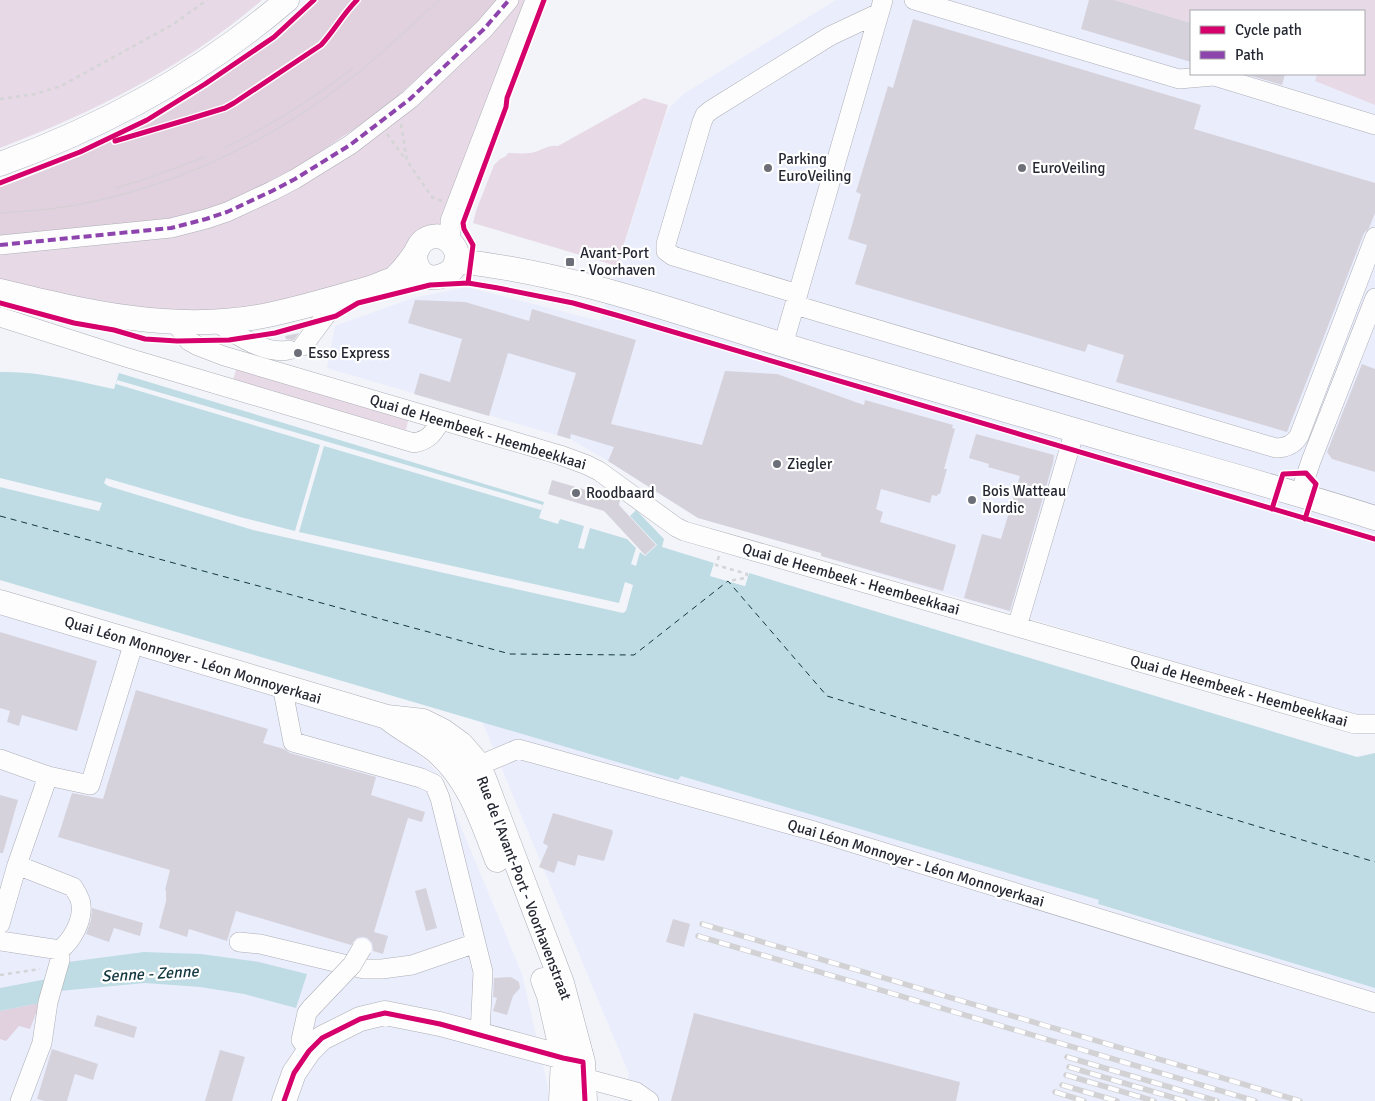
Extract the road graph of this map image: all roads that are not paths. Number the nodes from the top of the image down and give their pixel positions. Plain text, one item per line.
1 (286, 0) edge
2 (509, 0) edge
3 (535, 0) edge
4 (914, 0) edge
5 (881, 6) edge
6 (1375, 125) edge
7 (0, 164) edge
8 (449, 230) junction
9 (1375, 237) edge
10 (0, 245) edge
11 (420, 264) junction
12 (0, 285) edge
13 (0, 291) edge
14 (334, 298) junction
15 (1375, 298) edge
16 (797, 299) junction
17 (36, 300) junction
18 (0, 317) edge
19 (175, 322) junction
20 (212, 322) junction
21 (783, 345) junction
22 (212, 352) junction
23 (441, 420) junction
24 (1075, 430) junction
25 (1300, 494) junction
26 (1375, 518) edge
27 (0, 602) edge
28 (1017, 627) junction
29 (134, 642) junction
30 (282, 686) junction
31 (386, 717) joint
32 (1375, 724) edge
33 (0, 760) edge
34 (468, 771) junction
35 (48, 776) junction
36 (17, 866) junction
37 (0, 924) edge
38 (0, 941) edge
39 (240, 942) dead end
40 (476, 943) junction
41 (362, 948) dead end
42 (60, 955) junction
43 (1375, 1003) edge
44 (480, 1034) junction
45 (309, 1051) junction
46 (579, 1075) edge
47 (20, 1101) edge
48 (284, 1101) edge
49 (561, 1101) edge
50 (649, 1101) edge

1 - 7 main road
2 - 10 street
3 - 8 street
4 - 6 street
5 - 16 street
5 - 16 street
8 - 11 main road
8 - 11 main road
8 - 21 main road
9 - 16 street
11 - 14 main road
12 - 17 main road
13 - 17 main road
14 - 20 main road
14 - 20 street
15 - 25 street
16 - 21 street
17 - 19 main road
18 - 23 street
19 - 20 main road
19 - 22 street, Quai de Heembeek - Heembeekkaai
20 - 22 street
21 - 24 main road
22 - 23 street, Quai de Heembeek - Heembeekkaai
23 - 28 street, Quai de Heembeek - Heembeekkaai
24 - 25 main road
24 - 28 street
25 - 26 main road
27 - 29 main road, Quai Léon Monnoyer - Léon Monnoyerkaai
28 - 32 street, Quai de Heembeek - Heembeekkaai
29 - 30 main road, Quai Léon Monnoyer - Léon Monnoyerkaai
29 - 35 street
30 - 31 main road, Quai Léon Monnoyer - Léon Monnoyerkaai
30 - 40 street
31 - 34 main road, Rue de l'Avant-Port - Voorhavenstraat
33 - 35 street
34 - 43 street, Quai Léon Monnoyer - Léon Monnoyerkaai
34 - 46 main road, Rue de l'Avant-Port - Voorhavenstraat
35 - 36 street
36 - 37 street
36 - 42 street
38 - 42 street
39 - 40 street
40 - 44 street
41 - 45 street, bridge
42 - 47 street
44 - 45 main road
44 - 46 main road
45 - 48 main road
46 - 49 main road, Rue de l'Avant-Port - Voorhavenstraat
46 - 50 street

